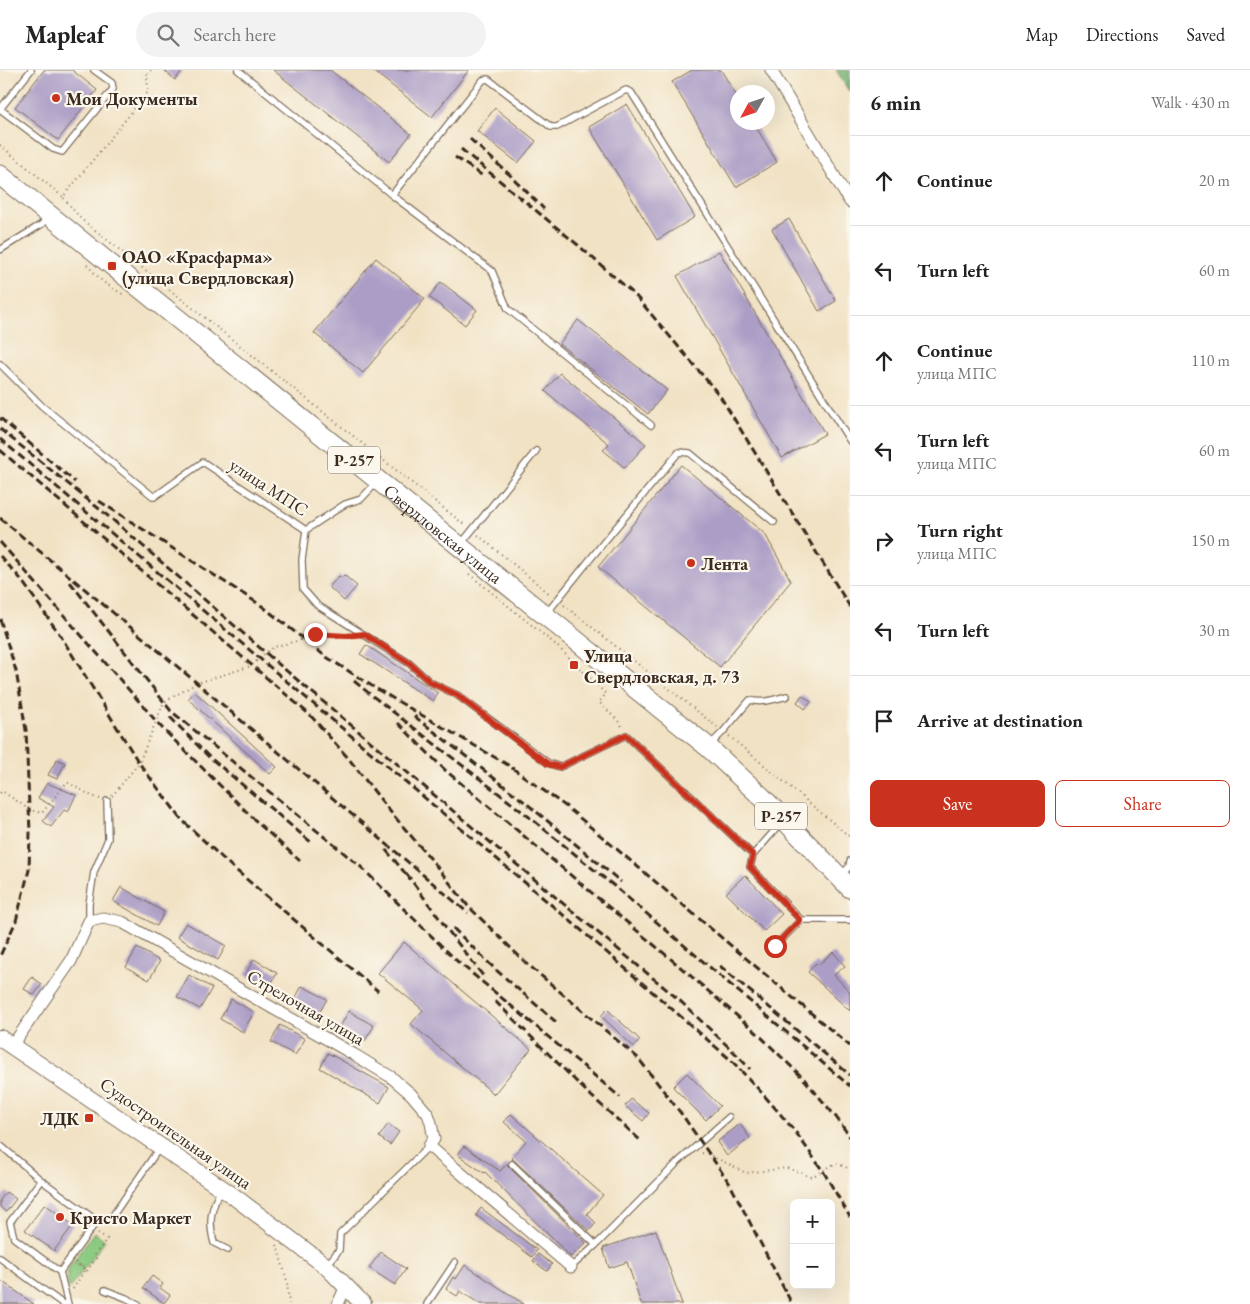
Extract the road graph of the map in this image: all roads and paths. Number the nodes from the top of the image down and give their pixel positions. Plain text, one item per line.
1 (31, 70) edge
2 (94, 70) edge
3 (151, 70) edge
4 (238, 70) edge
5 (771, 70) edge
6 (0, 109) edge
7 (0, 145) edge
8 (0, 175) edge
9 (392, 195) junction
10 (63, 197) junction
11 (850, 202) edge
12 (49, 215) junction
13 (0, 250) edge
14 (0, 364) edge
15 (651, 426) dead end
16 (850, 441) edge
17 (536, 451) dead end
18 (378, 480) junction
19 (774, 522) dead end
20 (306, 530) junction
21 (472, 531) junction
22 (459, 546) junction
23 (551, 595) dead end
24 (564, 605) dead end
25 (545, 616) junction
26 (364, 634) junction
27 (599, 688) dead end
28 (787, 696) dead end
29 (723, 732) junction
30 (626, 735) junction
31 (708, 747) junction
32 (0, 793) edge
33 (107, 801) junction
34 (785, 820) junction
35 (850, 837) edge
36 (753, 855) junction
37 (850, 862) edge
38 (845, 883) edge
39 (800, 920) junction
40 (850, 920) edge
41 (89, 921) junction
42 (775, 946) dead end
43 (6, 1042) edge
44 (729, 1117) dead end
45 (0, 1145) edge
46 (160, 1146) junction
47 (429, 1146) junction
48 (696, 1156) dead end
49 (512, 1164) dead end
50 (850, 1168) edge
51 (41, 1180) junction
52 (222, 1188) junction
53 (97, 1221) junction
54 (92, 1228) junction
55 (596, 1245) junction
56 (228, 1250) dead end
57 (0, 1258) edge
58 (74, 1261) dead end
59 (454, 1262) dead end
60 (326, 1266) junction
61 (571, 1268) joint
62 (85, 1270) junction
63 (60, 1272) junction
64 (346, 1286) junction
65 (105, 1290) dead end
66 (70, 1293) dead end
67 (63, 1304) edge
68 (68, 1304) edge
69 (138, 1304) edge
70 (338, 1304) edge
71 (363, 1304) edge
72 (426, 1304) edge

1 - 6 lane
2 - 6 lane
3 - 10 path
4 - 9 lane
5 - 11 street
7 - 10 path
8 - 12 highway, Свердловская улица / Р-257
9 - 15 lane
9 - 16 lane
10 - 21 path
12 - 13 lane
12 - 18 highway, Свердловская улица / Р-257
14 - 20 lane, улица МПС
17 - 21 lane
18 - 20 lane
18 - 22 highway, Свердловская улица / Р-257
19 - 25 lane
20 - 26 lane, улица МПС
21 - 22 lane
21 - 23 path
22 - 25 highway, Свердловская улица / Р-257
24 - 29 path
25 - 31 highway, Свердловская улица / Р-257
26 - 30 lane, улица МПС
26 - 33 path
27 - 30 path
28 - 29 lane
29 - 31 lane
29 - 35 path
30 - 36 lane
31 - 34 highway, Свердловская улица / Р-257
32 - 33 path
33 - 41 lane
34 - 36 lane
34 - 38 highway, Свердловская улица / Р-257
36 - 39 lane
37 - 38 lane
39 - 40 lane
39 - 42 lane
41 - 43 street
41 - 47 street, Стрелочная улица
43 - 46 main road, Судостроительная улица
44 - 55 lane
45 - 51 lane
46 - 52 main road, Судостроительная улица
46 - 53 lane
47 - 60 lane
47 - 61 street
48 - 50 path
49 - 55 lane
51 - 53 lane
51 - 63 lane
52 - 56 lane
52 - 60 main road, Судостроительная улица
53 - 54 lane
54 - 62 path
54 - 63 lane
55 - 61 lane
57 - 67 lane
58 - 62 path
59 - 72 lane
60 - 64 main road, Судостроительная улица
62 - 66 path
63 - 68 lane
64 - 70 street
64 - 71 main road, Судостроительная улица
65 - 69 lane

